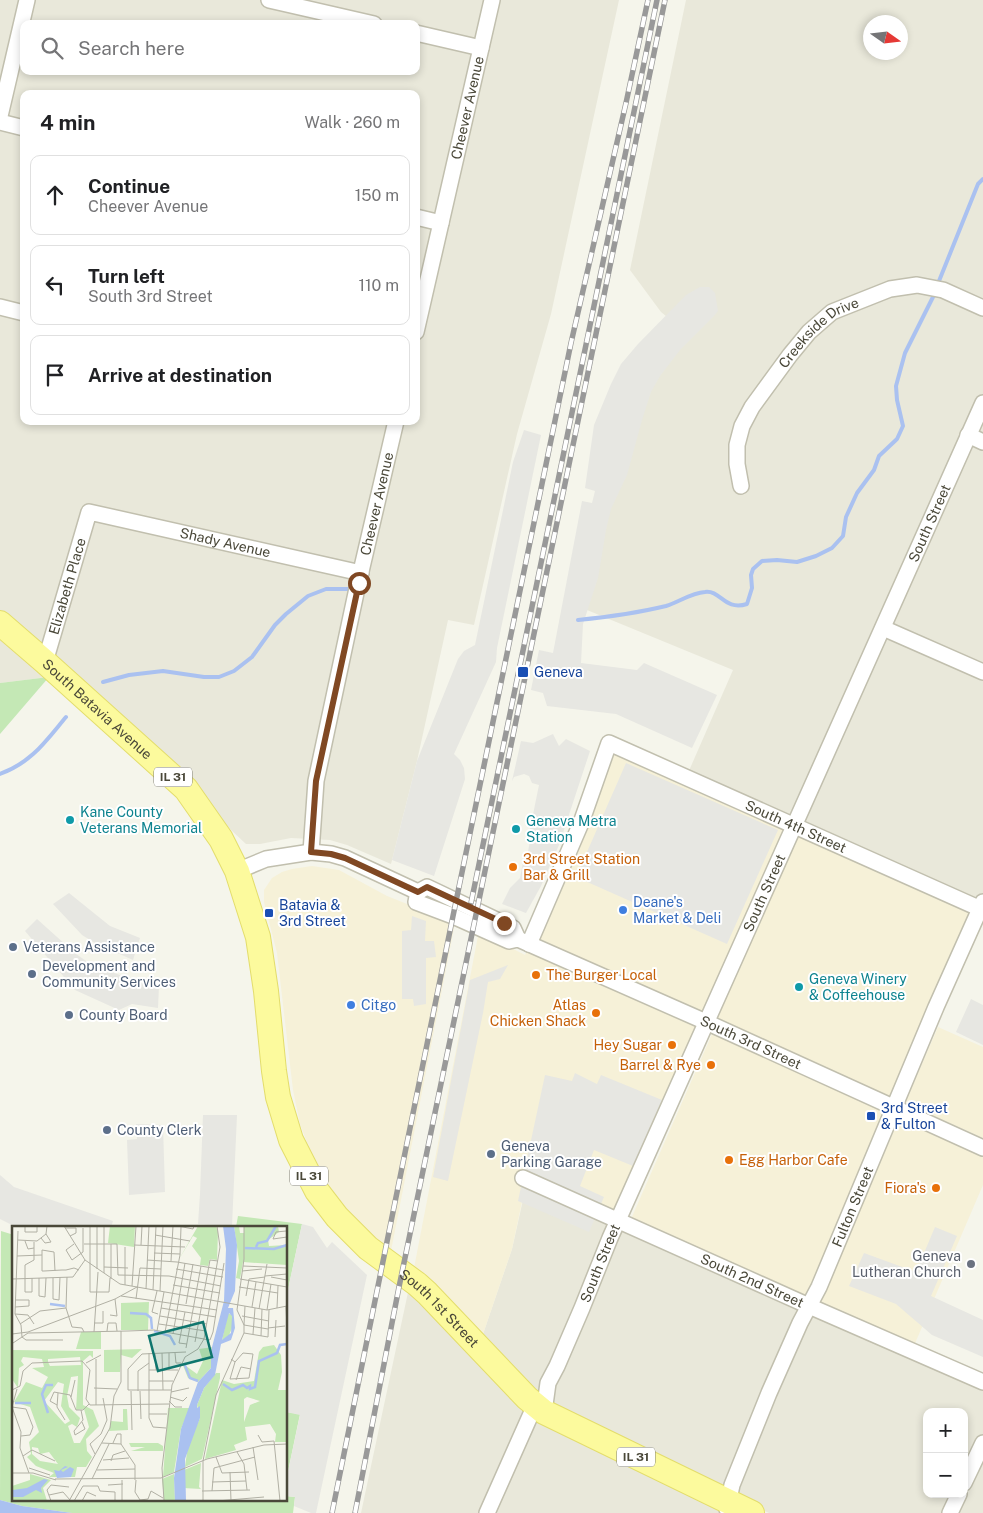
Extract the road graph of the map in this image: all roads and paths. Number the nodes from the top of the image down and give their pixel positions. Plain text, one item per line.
1 (27, 0) edge
2 (269, 0) edge
3 (492, 0) edge
4 (22, 20) edge
5 (356, 20) edge
6 (20, 30) edge
7 (420, 34) edge
8 (481, 48) junction
9 (0, 116) edge
10 (0, 122) edge
11 (20, 127) edge
12 (420, 218) edge
13 (441, 223) junction
14 (0, 307) edge
15 (983, 308) edge
16 (20, 312) edge
17 (420, 315) edge
18 (983, 403) edge
19 (395, 425) edge
20 (968, 436) junction
21 (983, 442) edge
22 (741, 486) dead end
23 (89, 512) joint
24 (361, 573) junction
25 (0, 623) edge
26 (883, 628) junction
27 (46, 662) junction
28 (983, 672) edge
29 (794, 826) junction
30 (311, 852) junction
31 (237, 871) junction
32 (982, 907) edge
33 (524, 942) junction
34 (266, 991) joint
35 (706, 1022) junction
36 (894, 1108) junction
37 (983, 1148) edge
38 (523, 1178) dead end
39 (617, 1221) junction
40 (809, 1306) junction
41 (983, 1382) edge
42 (548, 1383) junction
43 (535, 1405) junction
44 (983, 1443) edge
45 (968, 1475) edge
46 (957, 1498) edge
47 (727, 1508) edge
48 (487, 1513) edge
49 (752, 1513) edge
50 (950, 1513) edge

1 - 4 street
2 - 5 street
3 - 8 street, Cheever Avenue
6 - 9 street
7 - 8 street
8 - 13 street, Cheever Avenue
10 - 11 street
12 - 13 street
13 - 17 street, Cheever Avenue
14 - 16 street
15 - 22 street, Creekside Drive
18 - 20 street, South Street
19 - 24 street, Cheever Avenue
20 - 21 street
20 - 26 street, South Street
23 - 24 street, Shady Avenue
23 - 27 street, Elizabeth Place
24 - 30 street, Cheever Avenue
25 - 27 main road, South Batavia Avenue / IL 31
26 - 28 street
26 - 29 street, South Street
27 - 31 main road, South Batavia Avenue / IL 31
29 - 32 street, South 4th Street
29 - 33 street, South 4th Street
29 - 35 street, South Street
30 - 31 street, South 3rd Street
30 - 33 street, South 3rd Street
31 - 34 main road, South Batavia Avenue / IL 31
32 - 36 street, Fulton Street
33 - 35 street, South 3rd Street
34 - 43 main road, South 1st Street / IL 31
35 - 36 street, South 3rd Street
35 - 39 street, South Street
36 - 37 street, South 3rd Street
36 - 40 street, Fulton Street
38 - 39 street, South 2nd Street
39 - 40 street, South 2nd Street
39 - 42 street, South Street
40 - 41 street, South 2nd Street
40 - 47 street, Fulton Street
42 - 43 street, South Street
42 - 43 street, South Street
43 - 47 main road, South 1st Street / IL 31
43 - 48 street, South Street
44 - 45 street
46 - 50 street
47 - 49 main road, South 1st Street / IL 31

